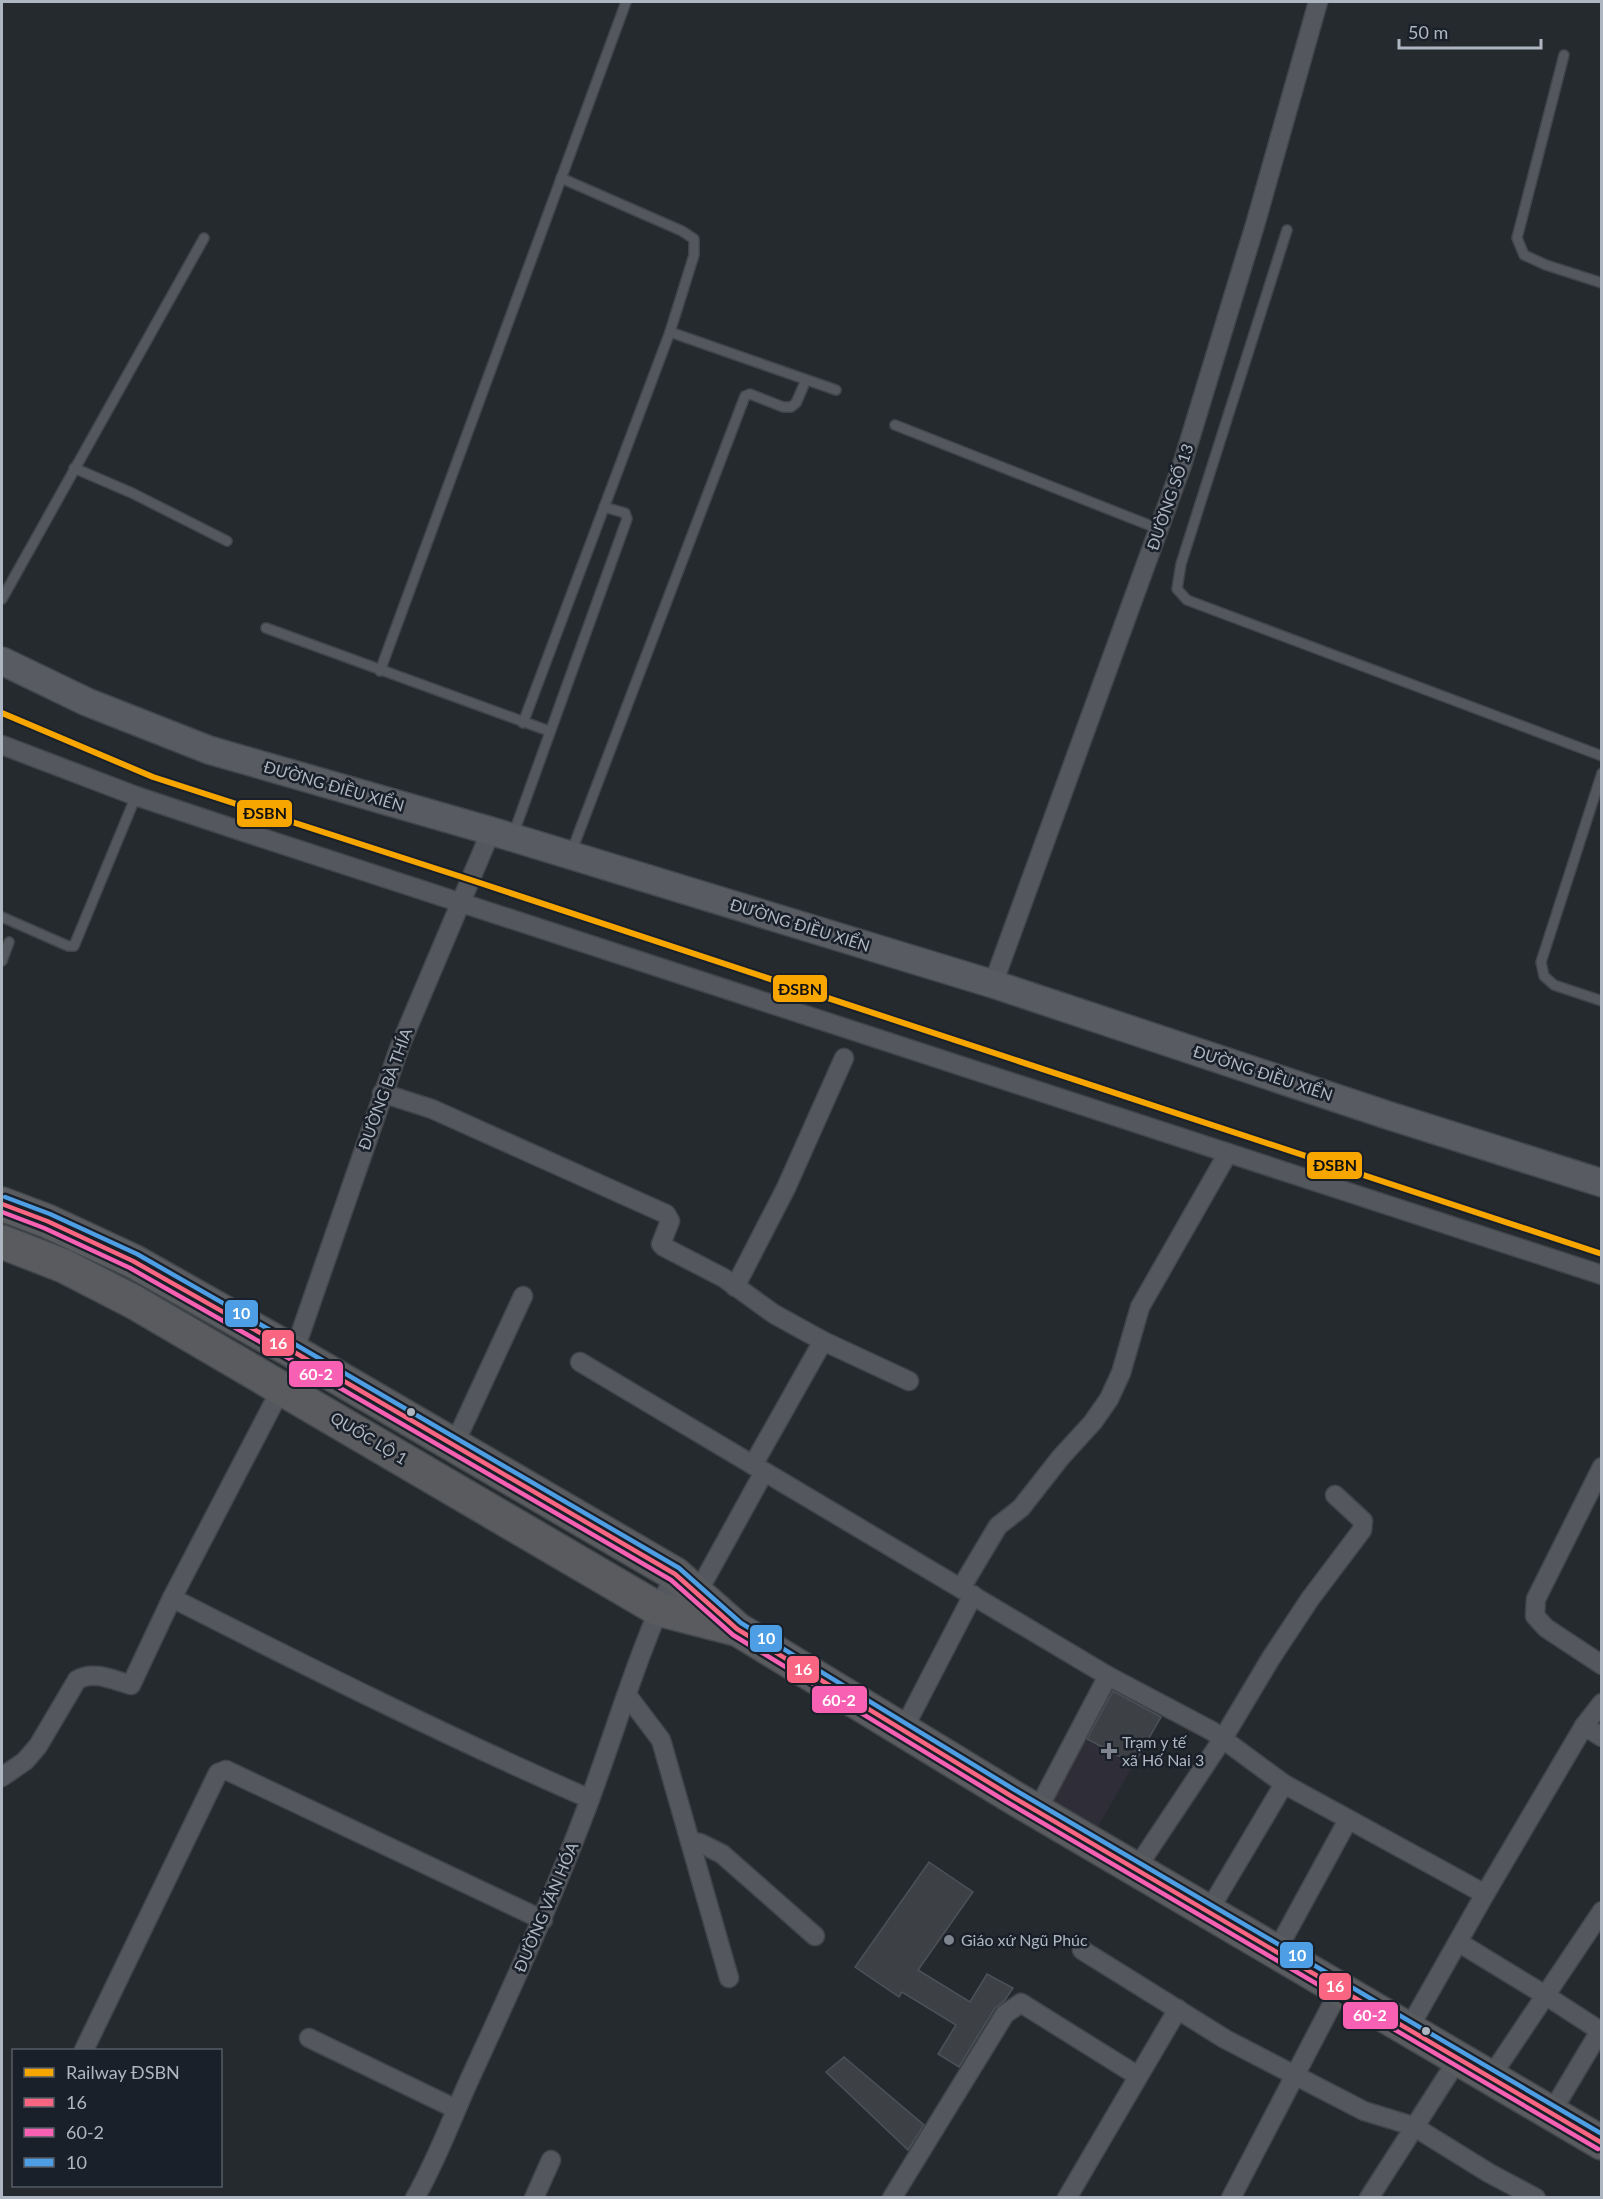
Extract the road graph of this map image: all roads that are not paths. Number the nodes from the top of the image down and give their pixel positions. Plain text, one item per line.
1 (626, 2) edge
2 (1318, 2) edge
3 (1564, 56) dead end
4 (561, 178) junction
5 (1287, 230) dead end
6 (204, 238) dead end
7 (1602, 283) edge
8 (670, 333) junction
9 (806, 380) junction
10 (836, 390) dead end
11 (895, 424) dead end
12 (74, 468) junction
13 (604, 507) junction
14 (1159, 530) junction
15 (227, 541) dead end
16 (2, 598) edge
17 (266, 628) dead end
18 (2, 661) edge
19 (380, 671) junction
20 (523, 723) junction
21 (549, 731) junction
22 (2, 745) edge
23 (1602, 756) edge
24 (1602, 773) edge
25 (136, 796) junction
26 (502, 834) junction
27 (570, 855) junction
28 (462, 902) junction
29 (2, 916) edge
30 (9, 942) dead end
31 (2, 961) edge
32 (993, 984) junction
33 (1602, 1002) edge
34 (844, 1058) dead end
35 (382, 1093) junction
36 (1228, 1153) junction
37 (1602, 1184) edge
38 (2, 1204) edge
39 (2, 1242) edge
40 (1602, 1275) edge
41 (735, 1287) junction
42 (523, 1296) dead end
43 (823, 1341) junction
44 (294, 1352) junction
45 (580, 1362) dead end
46 (909, 1381) dead end
47 (282, 1387) junction
48 (454, 1445) junction
49 (1602, 1467) edge
50 (759, 1468) junction
51 (1335, 1495) dead end
52 (967, 1591) junction
53 (172, 1598) junction
54 (678, 1598) junction
55 (1602, 1665) edge
56 (1108, 1676) junction
57 (627, 1695) junction
58 (1602, 1703) edge
59 (1584, 1726) junction
60 (903, 1731) junction
61 (1602, 1737) edge
62 (1221, 1740) junction
63 (2, 1777) edge
64 (1284, 1784) junction
65 (590, 1799) junction
66 (1037, 1811) junction
67 (1348, 1820) junction
68 (690, 1840) junction
69 (1136, 1869) junction
70 (1485, 1894) junction
71 (1602, 1911) edge
72 (1208, 1912) junction
73 (543, 1920) junction
74 (815, 1936) dead end
75 (1458, 1942) junction
76 (1082, 1950) dead end
77 (1276, 1952) junction
78 (729, 1978) dead end
79 (1340, 1989) junction
80 (1545, 1995) junction
81 (1178, 2009) junction
82 (1408, 2030) junction
83 (1601, 2032) edge
84 (309, 2038) dead end
85 (84, 2049) edge
86 (1458, 2059) junction
87 (1295, 2075) junction
88 (1138, 2076) junction
89 (1490, 2078) junction
90 (456, 2109) junction
91 (1551, 2113) junction
92 (1413, 2126) junction
93 (1602, 2143) edge
94 (551, 2160) dead end
95 (415, 2198) edge
96 (534, 2198) edge
97 (892, 2198) edge
98 (1067, 2198) edge
99 (1231, 2198) edge
100 (1369, 2198) edge
101 (1536, 2198) edge

1 - 4 lane
2 - 14 street, ĐƯỜNG SỐ 13
3 - 7 lane
4 - 8 lane
4 - 19 lane
5 - 23 lane
6 - 12 lane
8 - 9 lane
8 - 13 lane
9 - 10 lane
9 - 27 lane
11 - 14 lane
12 - 15 lane
12 - 16 lane
13 - 20 lane
13 - 21 lane
14 - 32 street, ĐƯỜNG SỐ 13
17 - 19 lane
18 - 26 street, ĐƯỜNG ĐIỀU XIỂN
19 - 20 lane
20 - 21 lane
21 - 26 lane
22 - 25 street
24 - 33 lane
25 - 28 street
25 - 29 lane
26 - 27 street, ĐƯỜNG ĐIỀU XIỂN
26 - 28 street, ĐƯỜNG BÀ THÍA
27 - 32 street, ĐƯỜNG ĐIỀU XIỂN
28 - 35 street, ĐƯỜNG BÀ THÍA
28 - 36 street
30 - 31 lane
32 - 37 street, ĐƯỜNG ĐIỀU XIỂN
34 - 41 street
35 - 41 street
35 - 44 street, ĐƯỜNG BÀ THÍA
36 - 40 street
36 - 52 street
38 - 44 highway, QUỐC LỘ 1
39 - 47 highway, QUỐC LỘ 1
41 - 43 street
42 - 48 street
43 - 46 street
43 - 50 street, ĐƯỜNG VĂN HÓA
44 - 47 highway
44 - 48 highway, QUỐC LỘ 1
45 - 50 street
47 - 53 street
47 - 54 highway, QUỐC LỘ 1
48 - 54 highway, QUỐC LỘ 1
49 - 55 street
50 - 52 street
50 - 54 street, ĐƯỜNG VĂN HÓA
51 - 62 street
52 - 56 street
52 - 60 street
53 - 63 street
53 - 65 street
54 - 57 street, ĐƯỜNG VĂN HÓA
54 - 60 highway, QUỐC LỘ 1
56 - 62 street
56 - 66 street
57 - 65 street, ĐƯỜNG VĂN HÓA
57 - 68 street
58 - 59 street
59 - 61 street
59 - 70 street
60 - 66 highway, QUỐC LỘ 1
62 - 64 street
62 - 69 street
64 - 67 street
64 - 72 street
65 - 73 street, ĐƯỜNG VĂN HÓA
66 - 69 highway, QUỐC LỘ 1
67 - 70 street
67 - 77 street
68 - 74 street
68 - 78 street
69 - 72 highway, QUỐC LỘ 1
70 - 75 street
71 - 80 street
72 - 77 highway, QUỐC LỘ 1
73 - 85 street
73 - 90 street, ĐƯỜNG VĂN HÓA
75 - 80 street
75 - 82 street
76 - 81 street
77 - 79 highway, QUỐC LỘ 1
79 - 82 highway, QUỐC LỘ 1
79 - 87 street
80 - 83 street
80 - 89 street
81 - 87 street
81 - 88 street
82 - 86 highway, QUỐC LỘ 1
83 - 91 street
84 - 90 street
86 - 89 highway, QUỐC LỘ 1
86 - 92 street
87 - 92 street
87 - 99 street
88 - 97 street
88 - 98 street
89 - 91 highway, QUỐC LỘ 1
90 - 95 street, ĐƯỜNG VĂN HÓA
91 - 93 highway, QUỐC LỘ 1
92 - 100 street
92 - 101 street
94 - 96 street

